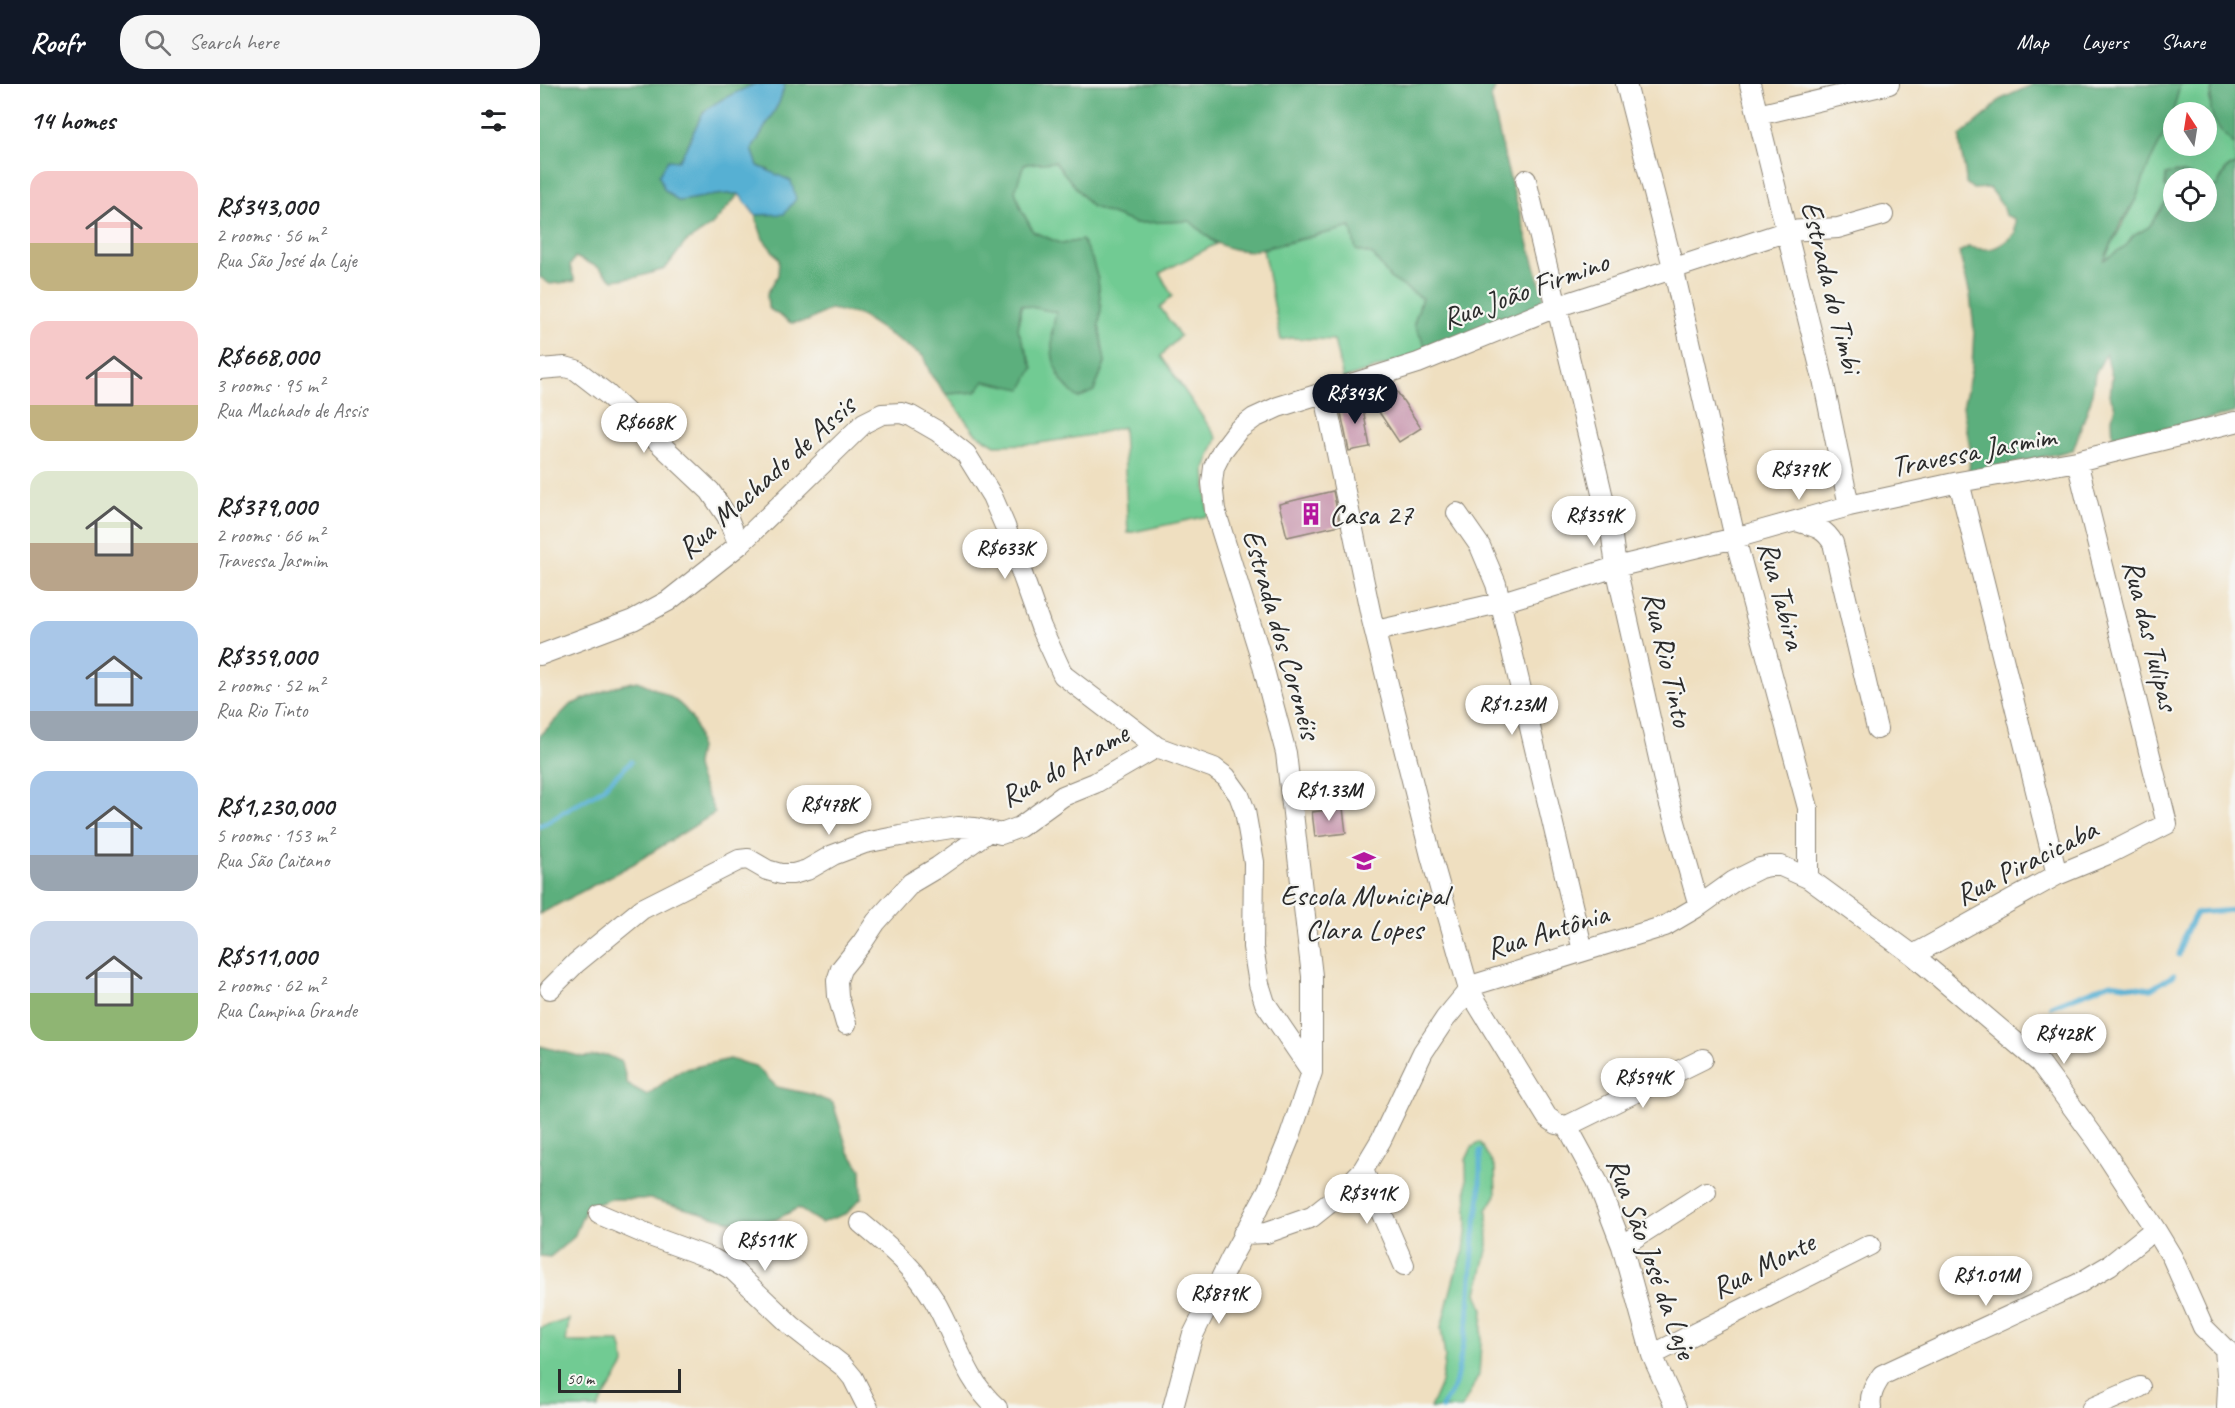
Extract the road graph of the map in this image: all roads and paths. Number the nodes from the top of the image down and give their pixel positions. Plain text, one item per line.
1 (1626, 84) edge
2 (1750, 84) edge
3 (1889, 84) edge
4 (1758, 116) junction
5 (1526, 180) dead end
6 (1883, 215) dead end
7 (1788, 231) junction
8 (1673, 267) junction
9 (1556, 307) junction
10 (540, 369) edge
11 (1324, 392) junction
12 (2235, 422) edge
13 (2077, 461) junction
14 (1214, 467) joint
15 (1959, 482) junction
16 (1849, 506) junction
17 (1458, 513) dead end
18 (1796, 521) junction
19 (1735, 538) junction
20 (739, 545) junction
21 (1616, 567) junction
22 (1499, 603) junction
23 (1376, 631) junction
24 (540, 655) edge
25 (1877, 729) dead end
26 (1157, 747) junction
27 (2167, 824) joint
28 (989, 831) junction
29 (2057, 875) junction
30 (1808, 878) junction
31 (1699, 906) junction
32 (1583, 951) junction
33 (1913, 955) junction
34 (550, 989) dead end
35 (1469, 990) junction
36 (846, 1024) dead end
37 (1703, 1059) dead end
38 (1312, 1072) junction
39 (1567, 1126) junction
40 (1364, 1170) junction
41 (1707, 1192) dead end
42 (598, 1214) dead end
43 (861, 1223) dead end
44 (2156, 1229) junction
45 (1244, 1234) junction
46 (1870, 1245) dead end
47 (1622, 1246) junction
48 (1404, 1265) dead end
49 (2230, 1353) edge
50 (1652, 1355) junction
51 (2140, 1387) dead end
52 (868, 1408) edge
53 (997, 1408) edge
54 (1173, 1408) edge
55 (1676, 1408) edge
56 (1871, 1408) edge
57 (2092, 1408) edge
58 (2227, 1408) edge

1 - 8 street, Rua Tabira
2 - 4 street, Estrada do Timbi
3 - 4 street
4 - 7 street, Estrada do Timbi
5 - 9 street, Rua Rio Tinto
6 - 7 street, Rua João Firmino
7 - 8 street, Rua João Firmino
7 - 16 street, Estrada do Timbi
8 - 9 street, Rua João Firmino
8 - 19 street, Rua Tabira
9 - 11 street, Rua João Firmino
9 - 21 street, Rua Rio Tinto
10 - 20 street
11 - 14 street, Rua João Firmino
11 - 23 street, Rua São José da Laje
12 - 13 street, Travessa Jasmim
13 - 15 street, Travessa Jasmim
13 - 27 street, Rua das Tulipas
14 - 38 street, Estrada dos Coronéis
15 - 16 street, Travessa Jasmim
15 - 29 street
16 - 18 street, Travessa Jasmim
17 - 22 street
18 - 19 street, Travessa Jasmim
18 - 25 street
19 - 21 street, Travessa Jasmim
19 - 30 street, Rua Tabira
20 - 24 street, Rua Machado de Assis
20 - 26 street, Rua Machado de Assis
21 - 22 street, Travessa Jasmim
21 - 31 street, Rua Rio Tinto
22 - 23 street, Travessa Jasmim
22 - 32 street
23 - 35 street, Rua São José da Laje
26 - 28 street, Rua do Arame
26 - 38 street, Rua Machado de Assis
27 - 29 street, Rua Piracicaba
28 - 34 street, Rua do Arame
28 - 36 street
29 - 33 street, Rua Piracicaba
30 - 31 street, Rua Antônia
30 - 33 street, Rua Antônia
31 - 32 street, Rua Antônia
32 - 35 street, Rua Antônia
33 - 44 street, Rua Antônia
35 - 39 street, Rua São José da Laje
35 - 40 street, Rua Antônia
37 - 39 street
38 - 45 street, Estrada dos Coronéis
39 - 47 street, Rua São José da Laje
40 - 45 street, Rua Antônia
40 - 48 street
41 - 47 street
42 - 52 street
43 - 53 street
44 - 49 street, Rua Antônia
44 - 56 street
45 - 54 street, Estrada dos Coronéis
46 - 50 street, Rua Monte
47 - 50 street, Rua São José da Laje
49 - 58 street
50 - 55 street, Rua São José da Laje
51 - 57 street

